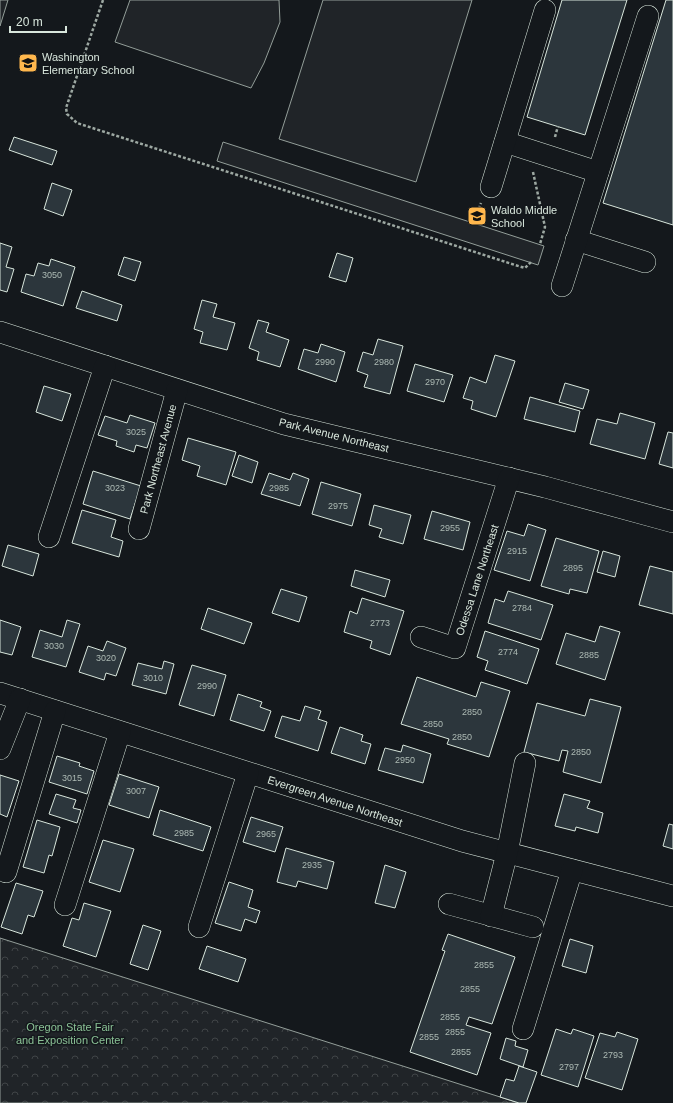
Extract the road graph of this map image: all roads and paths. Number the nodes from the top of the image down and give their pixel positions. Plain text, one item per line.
1 (103, 0) edge
2 (545, 10) dead end
3 (648, 16) dead end
4 (505, 142) junction
5 (535, 151) junction
6 (598, 172) junction
7 (491, 187) dead end
8 (576, 240) junction
9 (540, 244) dead end
10 (531, 262) dead end
11 (645, 262) dead end
12 (562, 286) dead end
13 (0, 332) edge
14 (105, 366) junction
15 (177, 390) junction
16 (510, 478) junction
17 (673, 522) edge
18 (139, 529) dead end
19 (49, 537) dead end
20 (421, 637) dead end
21 (0, 693) edge
22 (20, 699) junction
23 (55, 711) junction
24 (120, 732) junction
25 (0, 748) edge
26 (525, 763) dead end
27 (248, 773) junction
28 (507, 853) junction
29 (572, 870) junction
30 (6, 872) dead end
31 (673, 896) edge
32 (449, 904) dead end
33 (65, 905) dead end
34 (491, 916) junction
35 (199, 927) dead end
36 (533, 927) dead end
37 (523, 1029) dead end

1 - 10 path
2 - 4 street
3 - 6 street
4 - 5 street
4 - 7 street
5 - 6 street
5 - 9 path
6 - 8 street
8 - 11 street
8 - 12 street
13 - 14 street, Park Avenue Northeast
14 - 15 street, Park Avenue Northeast
14 - 19 street
15 - 16 street, Park Avenue Northeast
15 - 18 street, Park Northeast Avenue
16 - 17 street, Park Avenue Northeast
16 - 20 street, Odessa Lane Northeast
21 - 22 street, Evergreen Avenue Northeast
22 - 23 street, Evergreen Avenue Northeast
22 - 25 street
23 - 24 street, Evergreen Avenue Northeast
23 - 30 street
24 - 27 street, Evergreen Avenue Northeast
24 - 33 street
26 - 28 street
27 - 28 street, Evergreen Avenue Northeast
27 - 35 street
28 - 29 street, Evergreen Avenue Northeast
28 - 34 street
29 - 31 street, Evergreen Avenue Northeast
29 - 37 street
32 - 34 street
34 - 36 street

